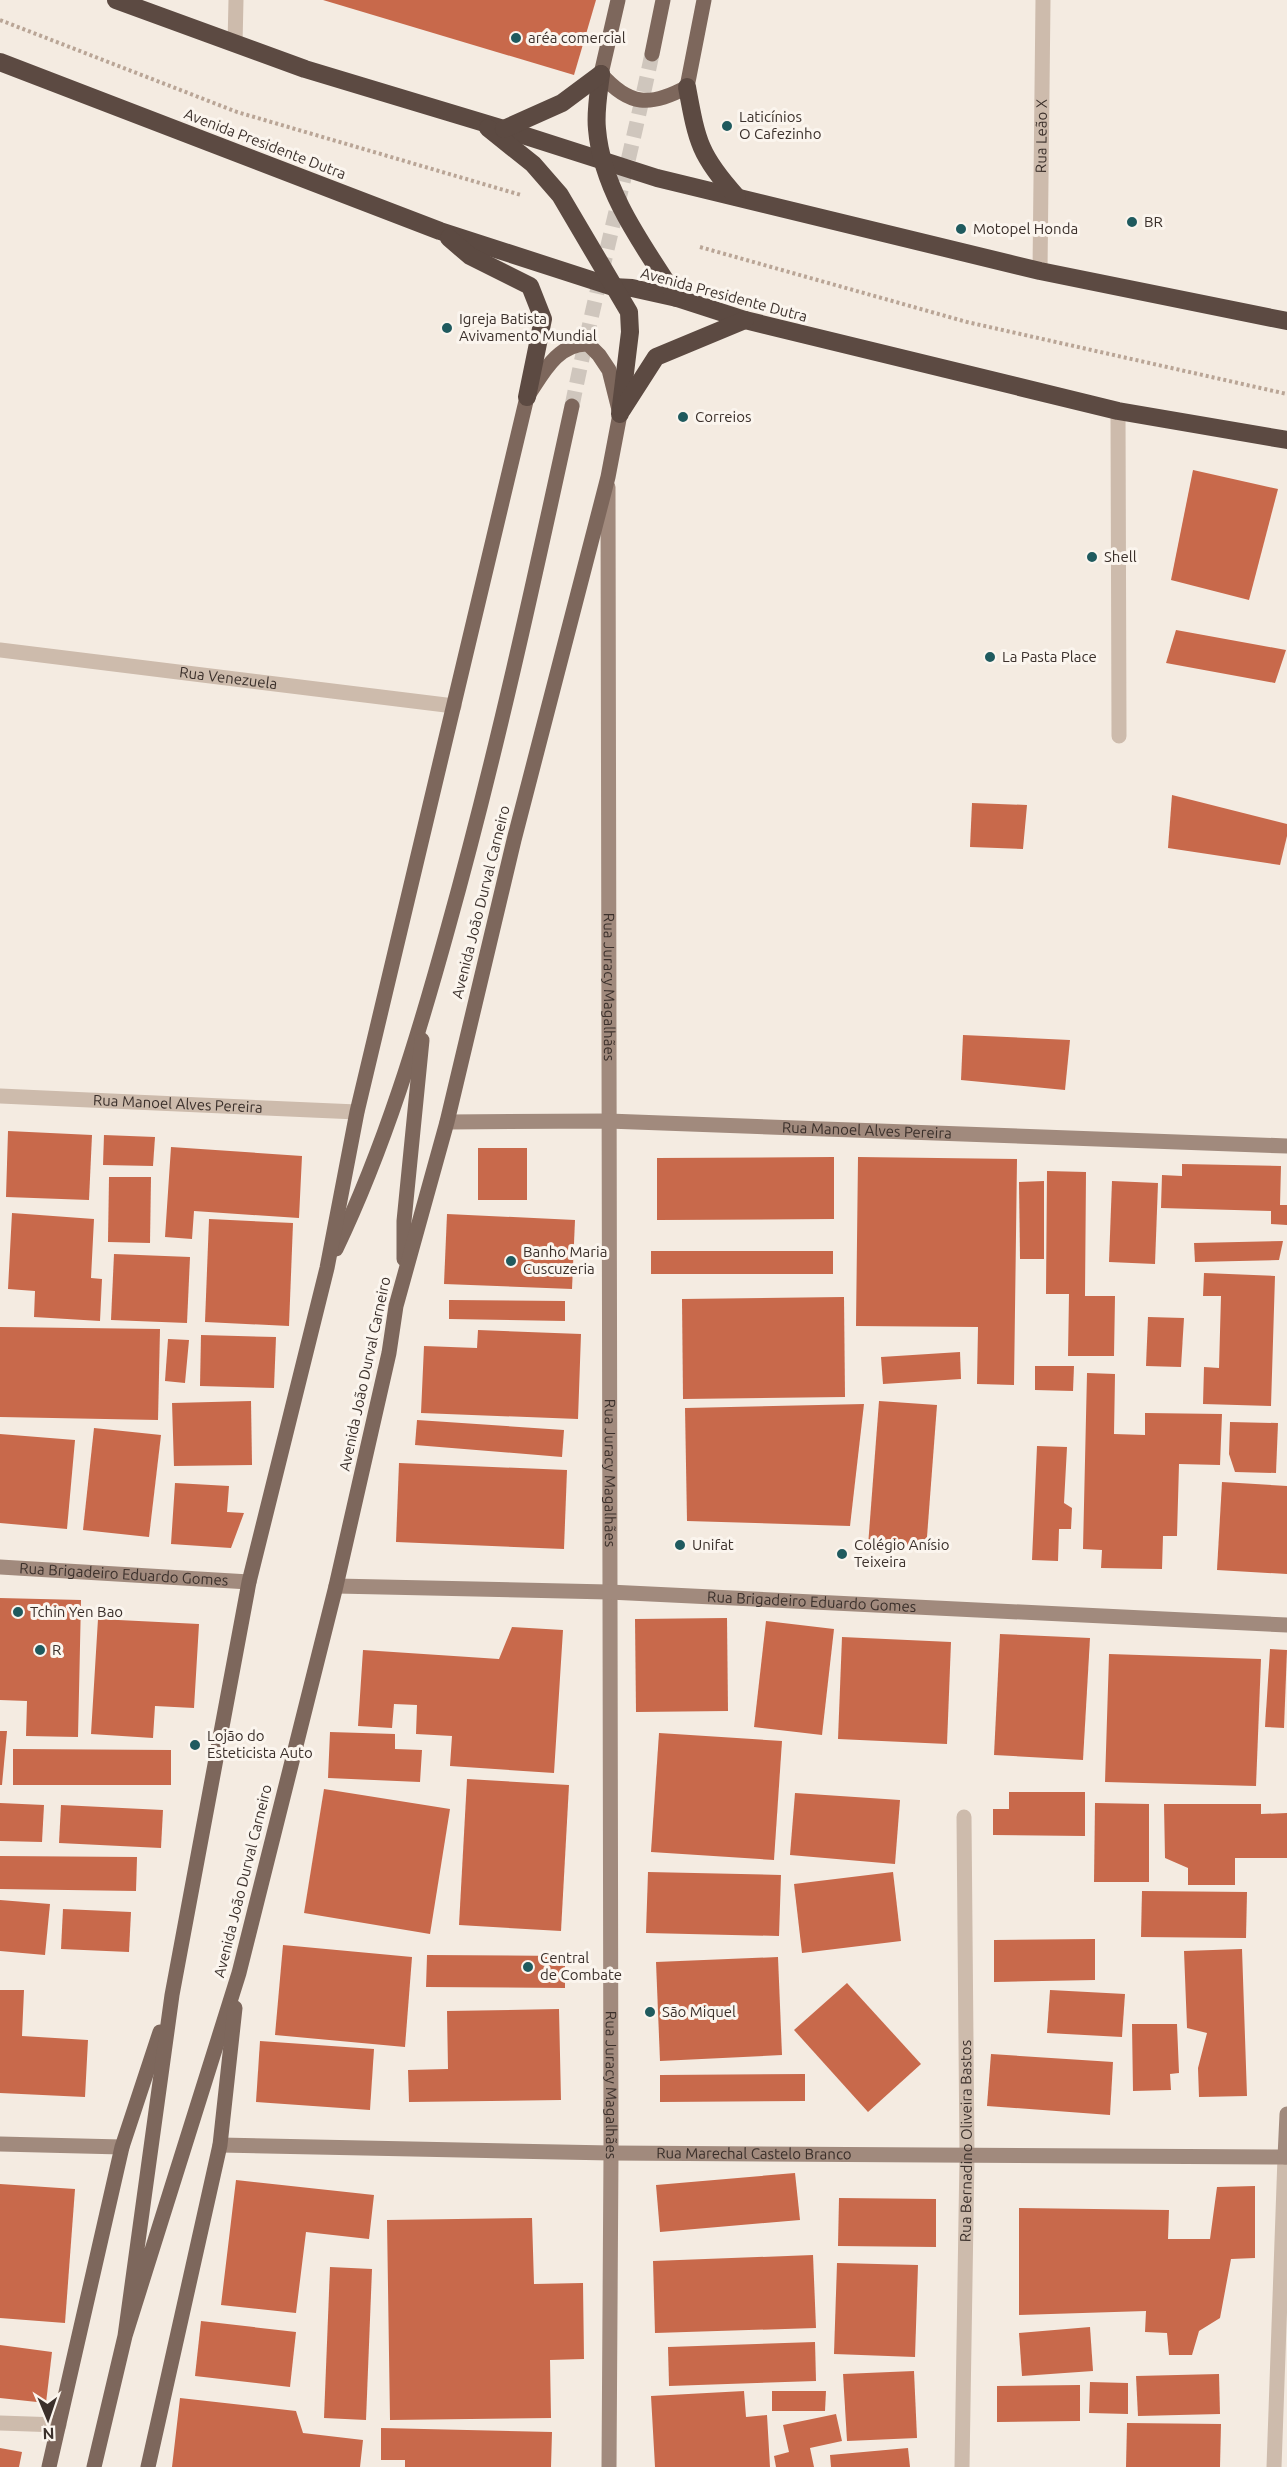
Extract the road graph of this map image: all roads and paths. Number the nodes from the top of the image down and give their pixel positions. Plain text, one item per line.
1 (116, 0) edge
2 (236, 0) edge
3 (618, 0) edge
4 (663, 0) edge
5 (704, 0) edge
6 (1043, 0) edge
7 (0, 20) edge
8 (235, 44) junction
9 (652, 54) tunnel mouth
10 (0, 62) edge
11 (601, 74) junction
12 (687, 87) junction
13 (480, 122) junction
14 (504, 129) junction
15 (604, 162) junction
16 (521, 195) dead end
17 (736, 196) junction
18 (440, 231) junction
19 (700, 247) dead end
20 (1040, 271) junction
21 (612, 287) junction
22 (677, 298) junction
23 (745, 320) junction
24 (1287, 321) edge
25 (1287, 394) edge
26 (527, 397) junction
27 (572, 406) tunnel mouth
28 (1119, 411) junction
29 (620, 414) junction
30 (1287, 441) edge
31 (608, 477) junction
32 (0, 650) edge
33 (454, 705) junction
34 (1119, 736) dead end
35 (425, 1011) junction
36 (0, 1096) edge
37 (357, 1112) junction
38 (608, 1121) junction
39 (447, 1122) junction
40 (1287, 1146) edge
41 (327, 1268) junction
42 (404, 1279) junction
43 (0, 1567) edge
44 (249, 1582) junction
45 (336, 1586) junction
46 (609, 1592) junction
47 (1287, 1624) edge
48 (964, 1817) dead end
49 (239, 1973) junction
50 (172, 1995) junction
51 (1287, 2114) edge
52 (0, 2144) edge
53 (220, 2145) junction
54 (123, 2147) junction
55 (611, 2154) junction
56 (967, 2156) junction
57 (1286, 2157) edge
58 (125, 2336) junction
59 (0, 2423) edge
60 (59, 2425) junction
61 (49, 2467) edge
62 (94, 2467) edge
63 (148, 2467) edge
64 (609, 2467) edge
65 (962, 2467) edge
66 (1274, 2467) edge

1 - 8 highway
2 - 8 street
3 - 11 main road
4 - 9 main road
5 - 12 main road
6 - 20 street, Rua Leão X
7 - 16 path
8 - 13 highway
10 - 18 highway, Avenida Presidente Dutra
11 - 12 main road
11 - 14 highway
11 - 15 highway
12 - 17 highway
13 - 14 highway
13 - 21 highway
14 - 15 highway
15 - 17 highway
15 - 22 highway
17 - 20 highway
18 - 21 highway, Avenida Presidente Dutra
18 - 26 highway
19 - 25 path
20 - 24 highway
21 - 22 highway, Avenida Presidente Dutra
21 - 29 highway
22 - 23 highway, Avenida Presidente Dutra
23 - 28 highway, Avenida Presidente Dutra
23 - 29 highway
26 - 29 main road
26 - 33 main road, Avenida João Durval Carneiro
27 - 35 main road
28 - 30 highway, Avenida Presidente Dutra
28 - 34 street
29 - 31 main road, Avenida João Durval Carneiro
31 - 38 street, Rua Juracy Magalhães
31 - 39 main road, Avenida João Durval Carneiro
32 - 33 street, Rua Venezuela
33 - 37 main road, Avenida João Durval Carneiro
35 - 41 main road
35 - 42 main road
36 - 37 street, Rua Manoel Alves Pereira
37 - 41 main road, Avenida João Durval Carneiro
38 - 39 street, Rua Manoel Alves Pereira
38 - 40 street, Rua Manoel Alves Pereira
38 - 46 street, Rua Juracy Magalhães
39 - 42 main road, Avenida João Durval Carneiro
41 - 44 main road, Avenida João Durval Carneiro
42 - 45 main road, Avenida João Durval Carneiro
43 - 44 street, Rua Brigadeiro Eduardo Gomes
44 - 50 main road, Avenida João Durval Carneiro
45 - 46 street, Rua Brigadeiro Eduardo Gomes
45 - 49 main road, Avenida João Durval Carneiro
46 - 47 street, Rua Brigadeiro Eduardo Gomes
46 - 55 street, Rua Juracy Magalhães
48 - 56 street, Rua Bernadino Oliveira Bastos
49 - 53 main road
49 - 58 main road, Avenida João Durval Carneiro
50 - 54 main road
50 - 58 main road, Avenida João Durval Carneiro
51 - 57 street
52 - 54 street
53 - 55 street, Rua Marechal Castelo Branco
53 - 63 main road
54 - 60 main road
55 - 56 street, Rua Marechal Castelo Branco
55 - 64 street, Rua Juracy Magalhães
56 - 57 street, Rua Marechal Castelo Branco
56 - 65 street, Rua Bernadino Oliveira Bastos
57 - 66 street
58 - 62 main road, Avenida João Durval Carneiro
59 - 60 street
60 - 61 main road

